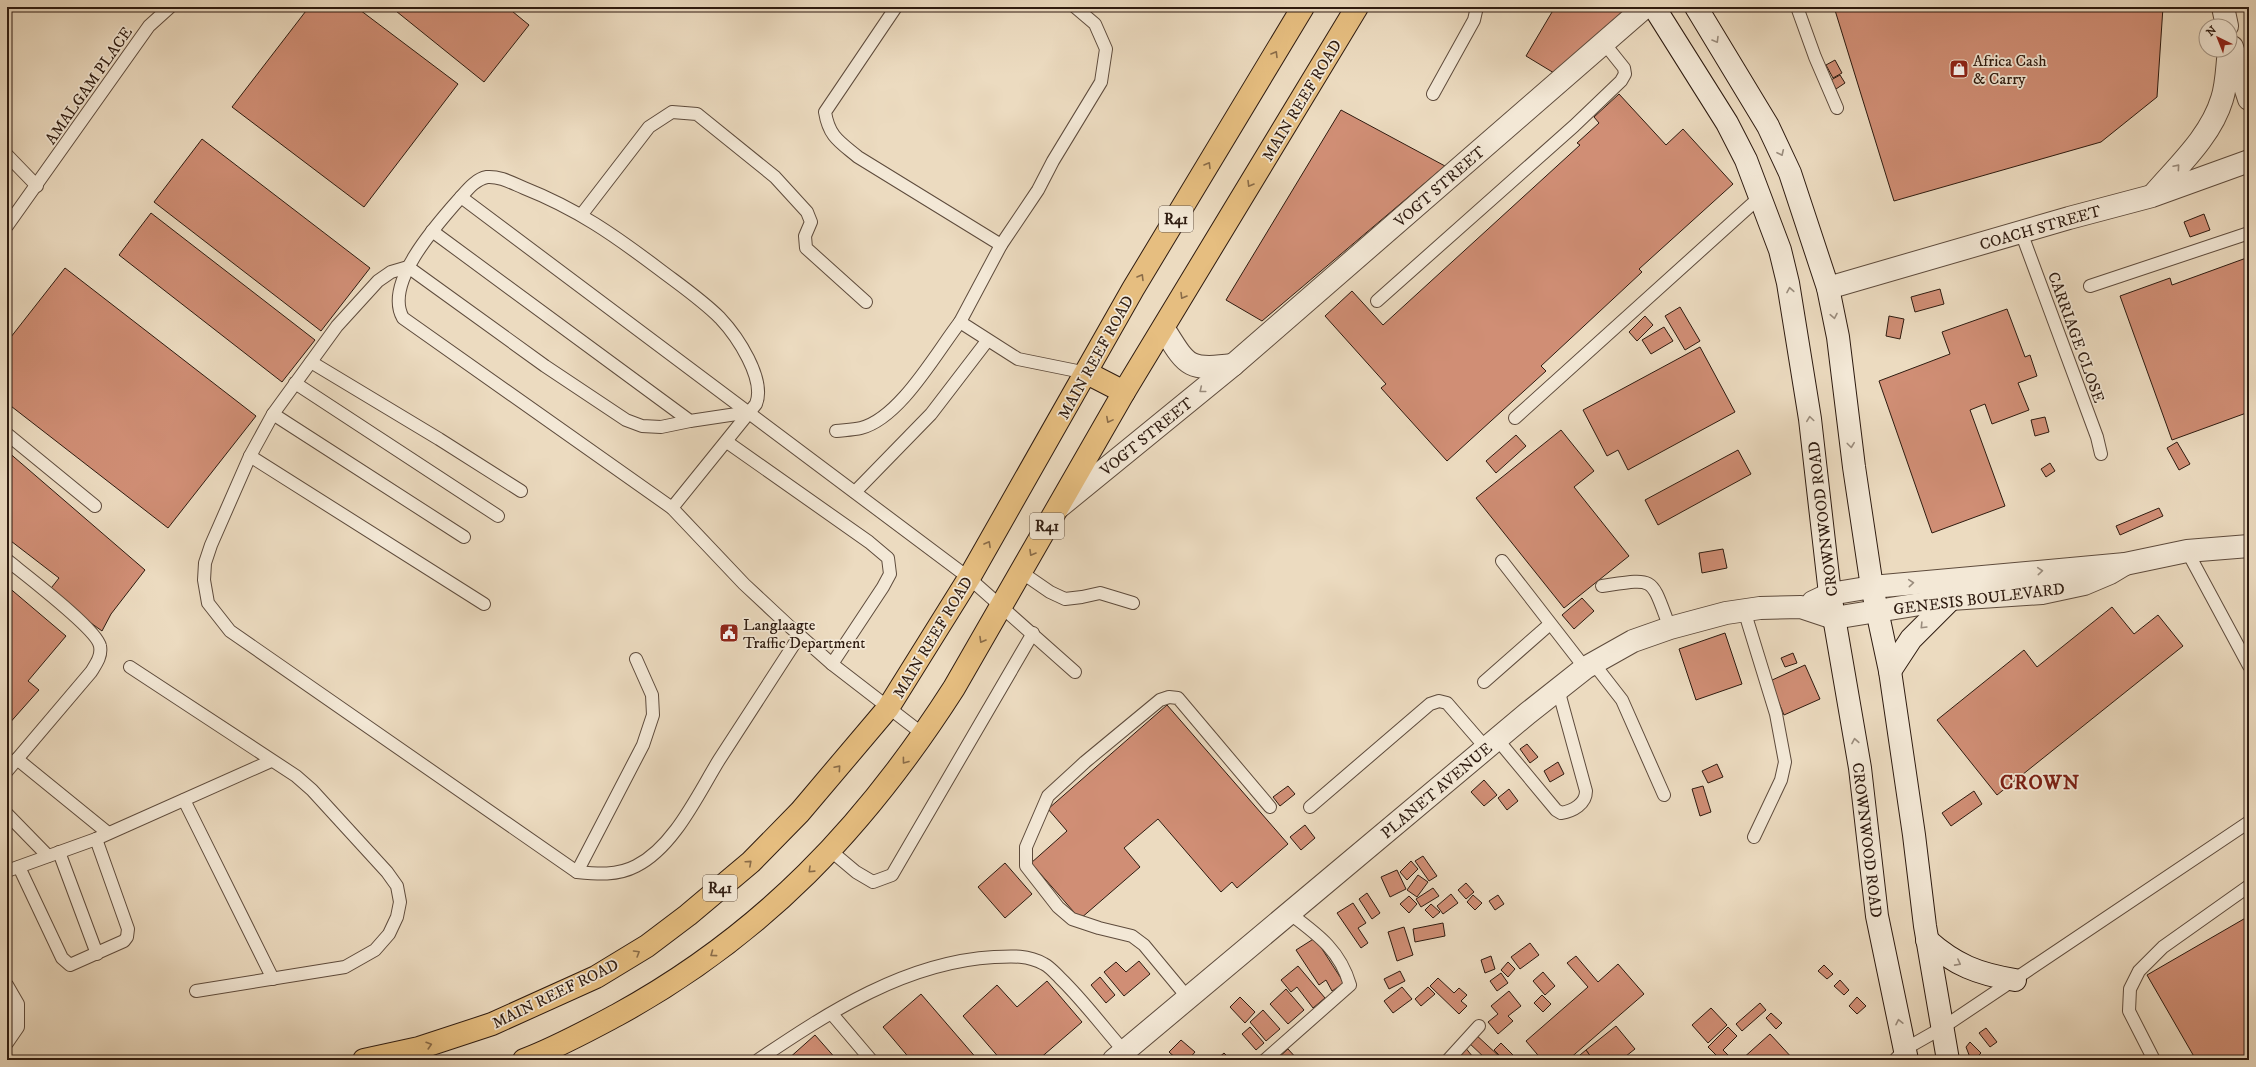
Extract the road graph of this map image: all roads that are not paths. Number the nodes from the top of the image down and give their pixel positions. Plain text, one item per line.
1 (170, 7) edge
2 (896, 7) edge
3 (1075, 7) edge
4 (1303, 7) edge
5 (1357, 7) edge
6 (1477, 7) edge
7 (1645, 7) edge
8 (1654, 7) edge
9 (1696, 7) edge
10 (1797, 7) edge
11 (2223, 7) edge
12 (2225, 18) edge
13 (1604, 43) junction
14 (2228, 58) edge
15 (2236, 58) edge
16 (1433, 94) dead end
17 (2249, 99) edge
18 (1838, 108) dead end
19 (7, 155) edge
20 (2249, 161) edge
21 (37, 186) junction
22 (1762, 196) junction
23 (2152, 196) junction
24 (461, 197) junction
25 (582, 214) junction
26 (7, 226) edge
27 (432, 231) junction
28 (2021, 232) junction
29 (2249, 233) edge
30 (1001, 245) junction
31 (408, 267) junction
32 (2090, 286) dead end
33 (1828, 288) junction
34 (1377, 301) dead end
35 (866, 302) dead end
36 (960, 322) junction
37 (1164, 329) junction
38 (987, 341) junction
39 (311, 362) junction
40 (1233, 365) junction
41 (1087, 373) junction
42 (295, 384) junction
43 (1124, 392) junction
44 (750, 412) junction
45 (273, 414) junction
46 (1516, 418) dead end
47 (690, 421) junction
48 (836, 431) dead end
49 (7, 434) edge
50 (727, 442) junction
51 (2101, 454) dead end
52 (250, 456) junction
53 (521, 491) dead end
54 (855, 492) junction
55 (95, 506) dead end
56 (1059, 507) junction
57 (672, 508) junction
58 (498, 516) dead end
59 (464, 537) dead end
60 (2249, 546) edge
61 (2187, 551) junction
62 (7, 560) edge
63 (1502, 562) dead end
64 (2125, 564) junction
65 (1021, 572) junction
66 (969, 578) junction
67 (1602, 586) dead end
68 (1872, 587) junction
69 (1830, 594) junction
70 (1951, 599) junction
71 (1132, 603) dead end
72 (484, 604) dead end
73 (1002, 606) junction
74 (1801, 607) junction
75 (1744, 610) junction
76 (1877, 611) junction
77 (1834, 618) junction
78 (1550, 624) junction
79 (1670, 628) junction
80 (1033, 634) junction
81 (800, 635) junction
82 (636, 659) dead end
83 (832, 664) junction
84 (1590, 666) junction
85 (2249, 666) edge
86 (130, 667) dead end
87 (1890, 671) junction
88 (1074, 672) dead end
89 (1484, 682) dead end
90 (1558, 689) junction
91 (888, 708) junction
92 (924, 735) junction
93 (1492, 743) junction
94 (17, 759) junction
95 (271, 761) junction
96 (7, 772) edge
97 (1664, 795) dead end
98 (184, 800) junction
99 (1270, 807) dead end
100 (1310, 807) dead end
101 (7, 814) edge
102 (2249, 822) edge
103 (108, 833) junction
104 (1754, 837) dead end
105 (96, 839) junction
106 (831, 851) junction
107 (53, 854) junction
108 (19, 867) junction
109 (7, 871) edge
110 (577, 872) junction
111 (2249, 886) edge
112 (1289, 913) junction
113 (1927, 940) junction
114 (97, 954) junction
115 (273, 979) junction
116 (2015, 980) junction
117 (7, 985) edge
118 (196, 991) dead end
119 (1188, 998) junction
120 (832, 1014) junction
121 (1479, 1026) dead end
122 (1942, 1028) junction
123 (7, 1043) edge
124 (1902, 1056) edge
125 (1123, 1057) edge
126 (364, 1060) edge
127 (524, 1060) edge
128 (758, 1060) edge
129 (871, 1060) edge
130 (1265, 1060) edge
131 (1448, 1060) edge
132 (1948, 1060) edge
133 (2154, 1060) edge

1 - 21 lane, AMALGAM PLACE
2 - 30 lane
3 - 30 lane
41 -> 4 main road, MAIN REEF ROAD / R41
5 -> 37 main road, MAIN REEF ROAD / R41
6 - 16 lane
7 - 13 street, VOGT STREET
8 - 22 street, CROWNWOOD ROAD
9 -> 33 street
10 - 18 lane
11 - 12 street
13 - 34 lane
13 - 40 street, VOGT STREET
23 -> 14 street
15 - 17 street
19 - 21 lane
20 - 23 street, COACH STREET
21 - 26 lane, AMALGAM PLACE
22 - 46 lane
69 -> 22 street, CROWNWOOD ROAD
23 - 28 street, COACH STREET
24 - 25 lane
24 - 27 lane
24 - 44 lane
25 - 35 lane
25 - 44 lane
27 - 31 lane
27 - 47 lane
28 - 33 street, COACH STREET
28 - 51 lane, CARRIAGE CLOSE
29 - 32 lane
30 - 36 lane
31 - 39 lane
31 - 47 lane
31 - 57 lane
33 -> 68 street
36 - 38 lane
36 - 48 lane
37 - 40 street
37 - 43 main road, MAIN REEF ROAD / R41
38 - 41 lane
38 - 54 lane
39 - 42 lane
39 - 53 lane
40 -> 56 street, VOGT STREET
41 - 43 main road
66 -> 41 main road, MAIN REEF ROAD / R41
42 - 45 lane
42 - 58 lane
43 -> 56 main road, MAIN REEF ROAD / R41
44 - 47 lane
44 - 50 lane
44 - 54 lane
45 - 52 lane
45 - 59 lane
49 - 55 lane
50 - 57 lane
50 - 83 lane
52 - 72 lane
52 - 110 lane
54 - 66 lane
56 -> 65 main road, MAIN REEF ROAD / R41
57 - 81 lane
60 - 61 street, GENESIS BOULEVARD
61 - 64 street, GENESIS BOULEVARD
61 - 85 lane
62 - 94 lane
63 - 78 lane
68 -> 64 street, GENESIS BOULEVARD
64 - 70 street, GENESIS BOULEVARD
65 - 71 lane
65 - 73 main road, MAIN REEF ROAD / R41
66 - 73 lane
66 - 91 main road, MAIN REEF ROAD / R41
67 - 79 lane
68 - 69 street, PLANET AVENUE
68 - 76 street
69 - 74 street, PLANET AVENUE
69 - 77 street, CROWNWOOD ROAD
70 - 76 street, GENESIS BOULEVARD
70 -> 87 street
73 - 80 lane
73 -> 92 main road, MAIN REEF ROAD / R41
74 - 75 street, PLANET AVENUE
74 - 77 street, PLANET AVENUE
75 - 79 street, PLANET AVENUE
75 - 104 lane
76 - 77 street, PLANET AVENUE
76 - 87 street
124 -> 77 street, CROWNWOOD ROAD
78 - 84 lane
78 - 89 lane
79 - 84 street, PLANET AVENUE
80 - 88 lane
80 - 106 lane
81 - 83 lane
81 - 110 lane
82 - 110 lane
83 - 91 lane
84 - 90 street, PLANET AVENUE
84 - 97 lane
86 - 95 lane
87 - 113 street
90 - 93 street, PLANET AVENUE
90 - 93 lane
91 - 92 lane
126 -> 91 main road, MAIN REEF ROAD / R41
92 -> 106 main road, MAIN REEF ROAD / R41
93 - 100 lane
93 - 112 street, PLANET AVENUE
94 - 96 lane
94 - 103 lane
95 - 98 lane
95 - 115 lane
98 - 103 lane
98 - 115 lane
99 - 119 lane
101 - 107 lane
102 - 116 lane
103 - 105 lane
105 - 107 lane
105 - 114 lane
106 -> 127 main road, MAIN REEF ROAD / R41
107 - 108 lane
107 - 114 lane
108 - 109 lane
108 - 114 lane
111 - 133 lane
112 - 119 street, PLANET AVENUE
112 - 130 lane
113 -> 116 street
113 - 122 street
115 - 118 lane
116 - 122 lane
117 - 123 lane
119 - 125 street, PLANET AVENUE
120 - 125 lane
120 - 128 lane
120 - 129 lane
121 - 131 lane
122 - 124 lane
122 - 132 street

